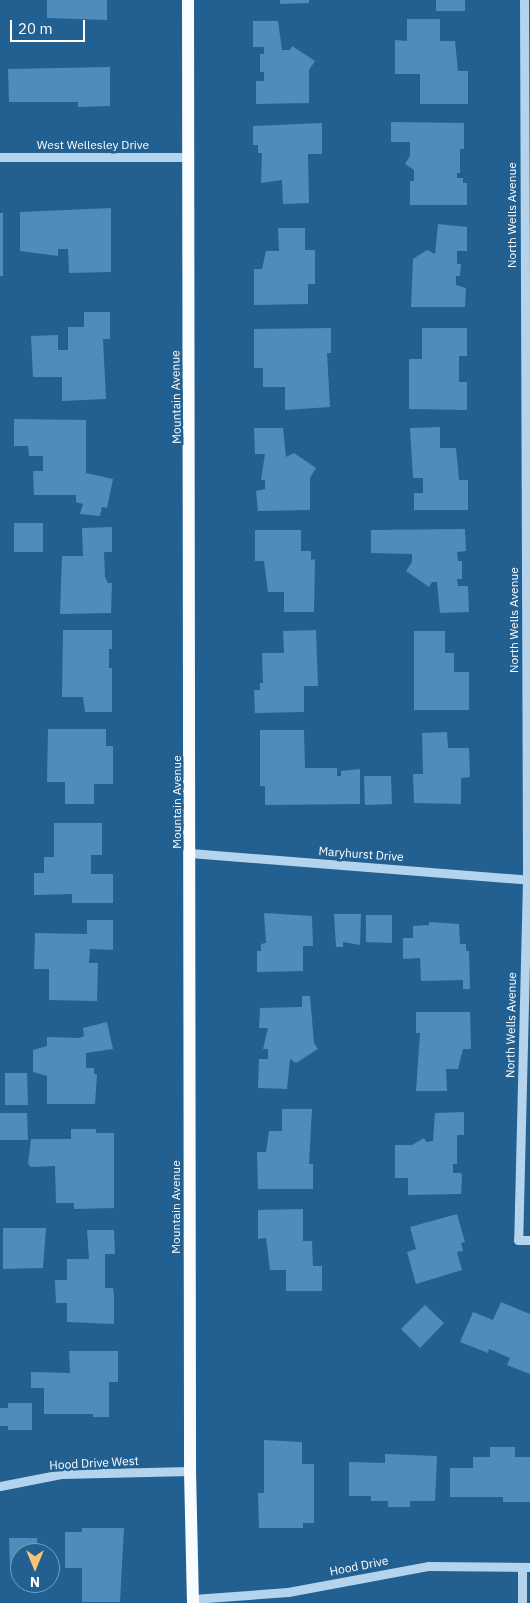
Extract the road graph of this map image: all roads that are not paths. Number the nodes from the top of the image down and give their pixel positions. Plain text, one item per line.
1 (188, 0) edge
2 (524, 0) edge
3 (0, 157) edge
4 (187, 157) junction
5 (190, 853) junction
6 (529, 880) edge
7 (530, 1240) edge
8 (190, 1472) junction
9 (0, 1486) edge
10 (526, 1567) edge
11 (193, 1601) edge
12 (522, 1603) edge

1 - 4 main road, Mountain Avenue
2 - 6 street, North Wells Avenue
3 - 4 street, West Wellesley Drive
4 - 5 main road, Mountain Avenue
5 - 6 street, Maryhurst Drive
5 - 8 main road, Mountain Avenue
6 - 7 street, North Wells Avenue
8 - 9 street, Hood Drive West
8 - 11 main road, Mountain Avenue
10 - 11 street, Hood Drive
10 - 12 street

